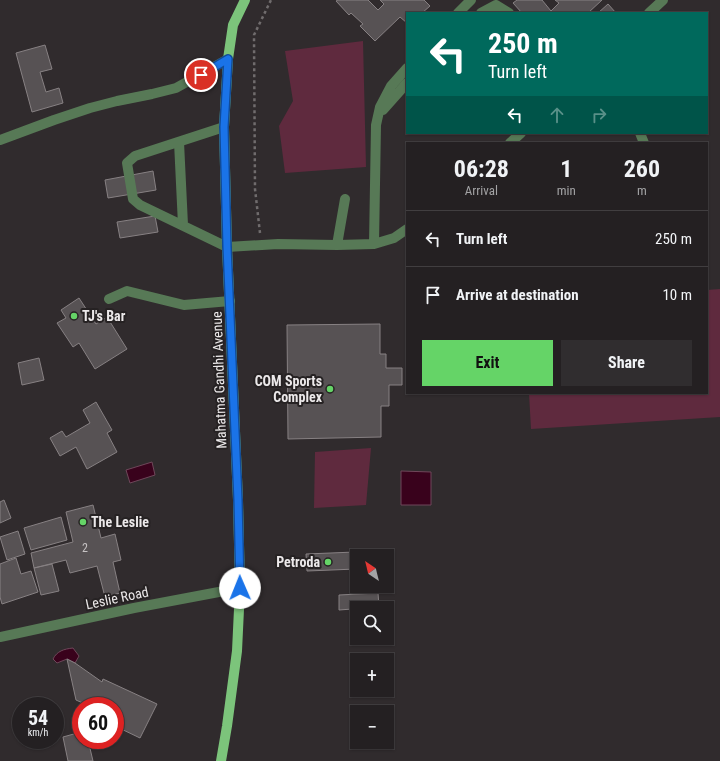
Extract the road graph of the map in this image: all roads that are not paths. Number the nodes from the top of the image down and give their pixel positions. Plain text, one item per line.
1 (244, 0) edge
2 (663, 0) edge
3 (483, 12) edge
4 (507, 12) edge
5 (650, 12) edge
6 (228, 59) junction
7 (406, 69) edge
8 (406, 84) edge
9 (378, 114) junction
10 (224, 127) junction
11 (520, 134) edge
12 (0, 140) edge
13 (179, 142) junction
14 (511, 142) edge
15 (345, 199) dead end
16 (183, 225) junction
17 (406, 230) edge
18 (374, 244) junction
19 (337, 245) junction
20 (227, 247) junction
21 (109, 299) dead end
22 (230, 301) junction
23 (240, 588) junction
24 (0, 637) edge
25 (221, 761) edge

1 - 6 main road, Mahatma Gandhi Avenue
2 - 5 street
3 - 4 street
6 - 10 main road, Mahatma Gandhi Avenue
6 - 12 street
7 - 9 street
8 - 9 street
9 - 18 street
10 - 13 street
10 - 20 main road, Mahatma Gandhi Avenue
11 - 14 street
13 - 16 street
13 - 16 street
15 - 19 street
16 - 20 street
17 - 18 street
18 - 19 street
19 - 20 street
20 - 22 main road, Mahatma Gandhi Avenue
21 - 22 street
22 - 23 main road, Mahatma Gandhi Avenue
23 - 24 street, Leslie Road
23 - 25 main road, Mahatma Gandhi Avenue

